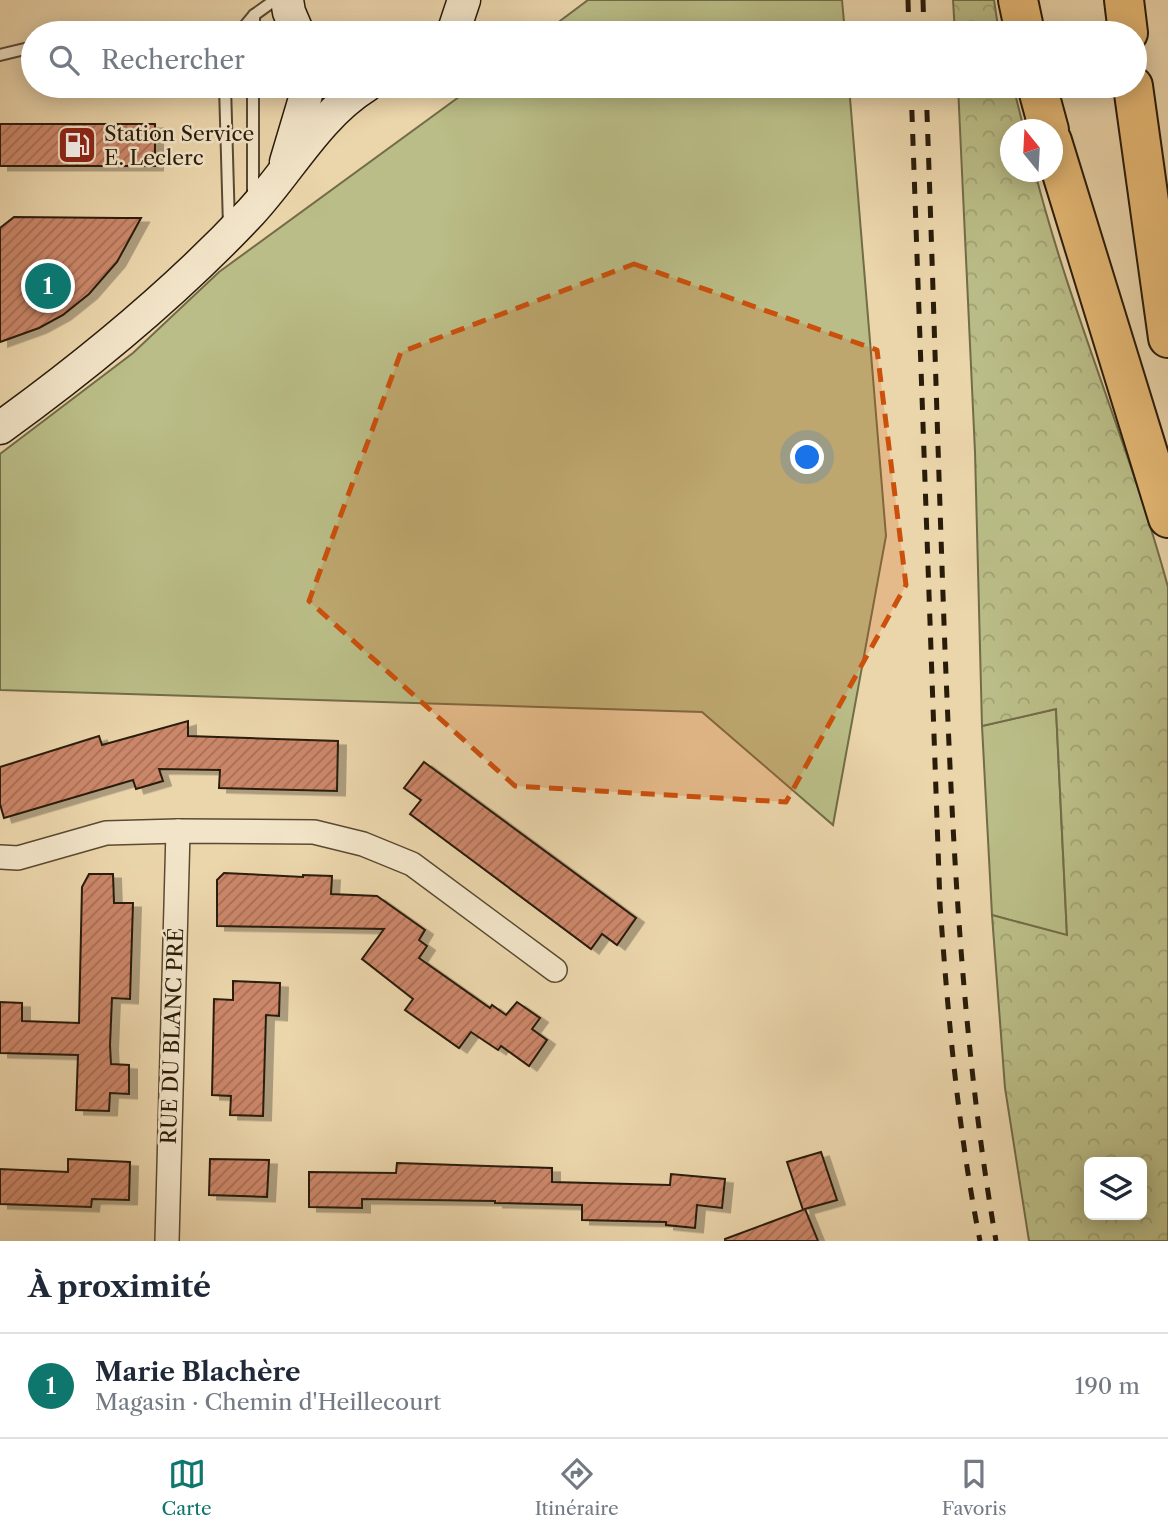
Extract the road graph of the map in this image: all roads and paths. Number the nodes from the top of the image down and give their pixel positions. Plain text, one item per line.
1 (275, 0) edge
2 (287, 0) edge
3 (464, 0) edge
4 (1018, 0) edge
5 (1124, 0) edge
6 (254, 15) junction
7 (249, 21) edge
8 (254, 21) edge
9 (293, 21) edge
10 (457, 21) edge
11 (1023, 21) edge
12 (1127, 21) edge
13 (21, 50) edge
14 (0, 55) edge
15 (225, 98) edge
16 (254, 98) edge
17 (305, 98) edge
18 (352, 98) edge
19 (1040, 98) edge
20 (1135, 98) edge
21 (1046, 119) edge
22 (283, 172) junction
23 (1063, 177) edge
24 (253, 210) junction
25 (229, 235) junction
26 (1168, 338) edge
27 (0, 428) edge
28 (1168, 517) edge
29 (178, 831) junction
30 (0, 857) edge
31 (555, 970) dead end
32 (167, 1241) edge

1 - 6 lane
2 - 9 street
3 - 10 street
4 - 11 highway
5 - 12 highway
6 - 7 lane
6 - 8 lane
13 - 14 lane
15 - 25 lane
16 - 24 lane
17 - 22 street
18 - 22 street
19 - 21 highway
20 - 26 highway
22 - 24 street
23 - 28 highway
24 - 25 street
25 - 27 street
29 - 30 street
29 - 31 street
29 - 32 street, RUE DU BLANC PRÉ

